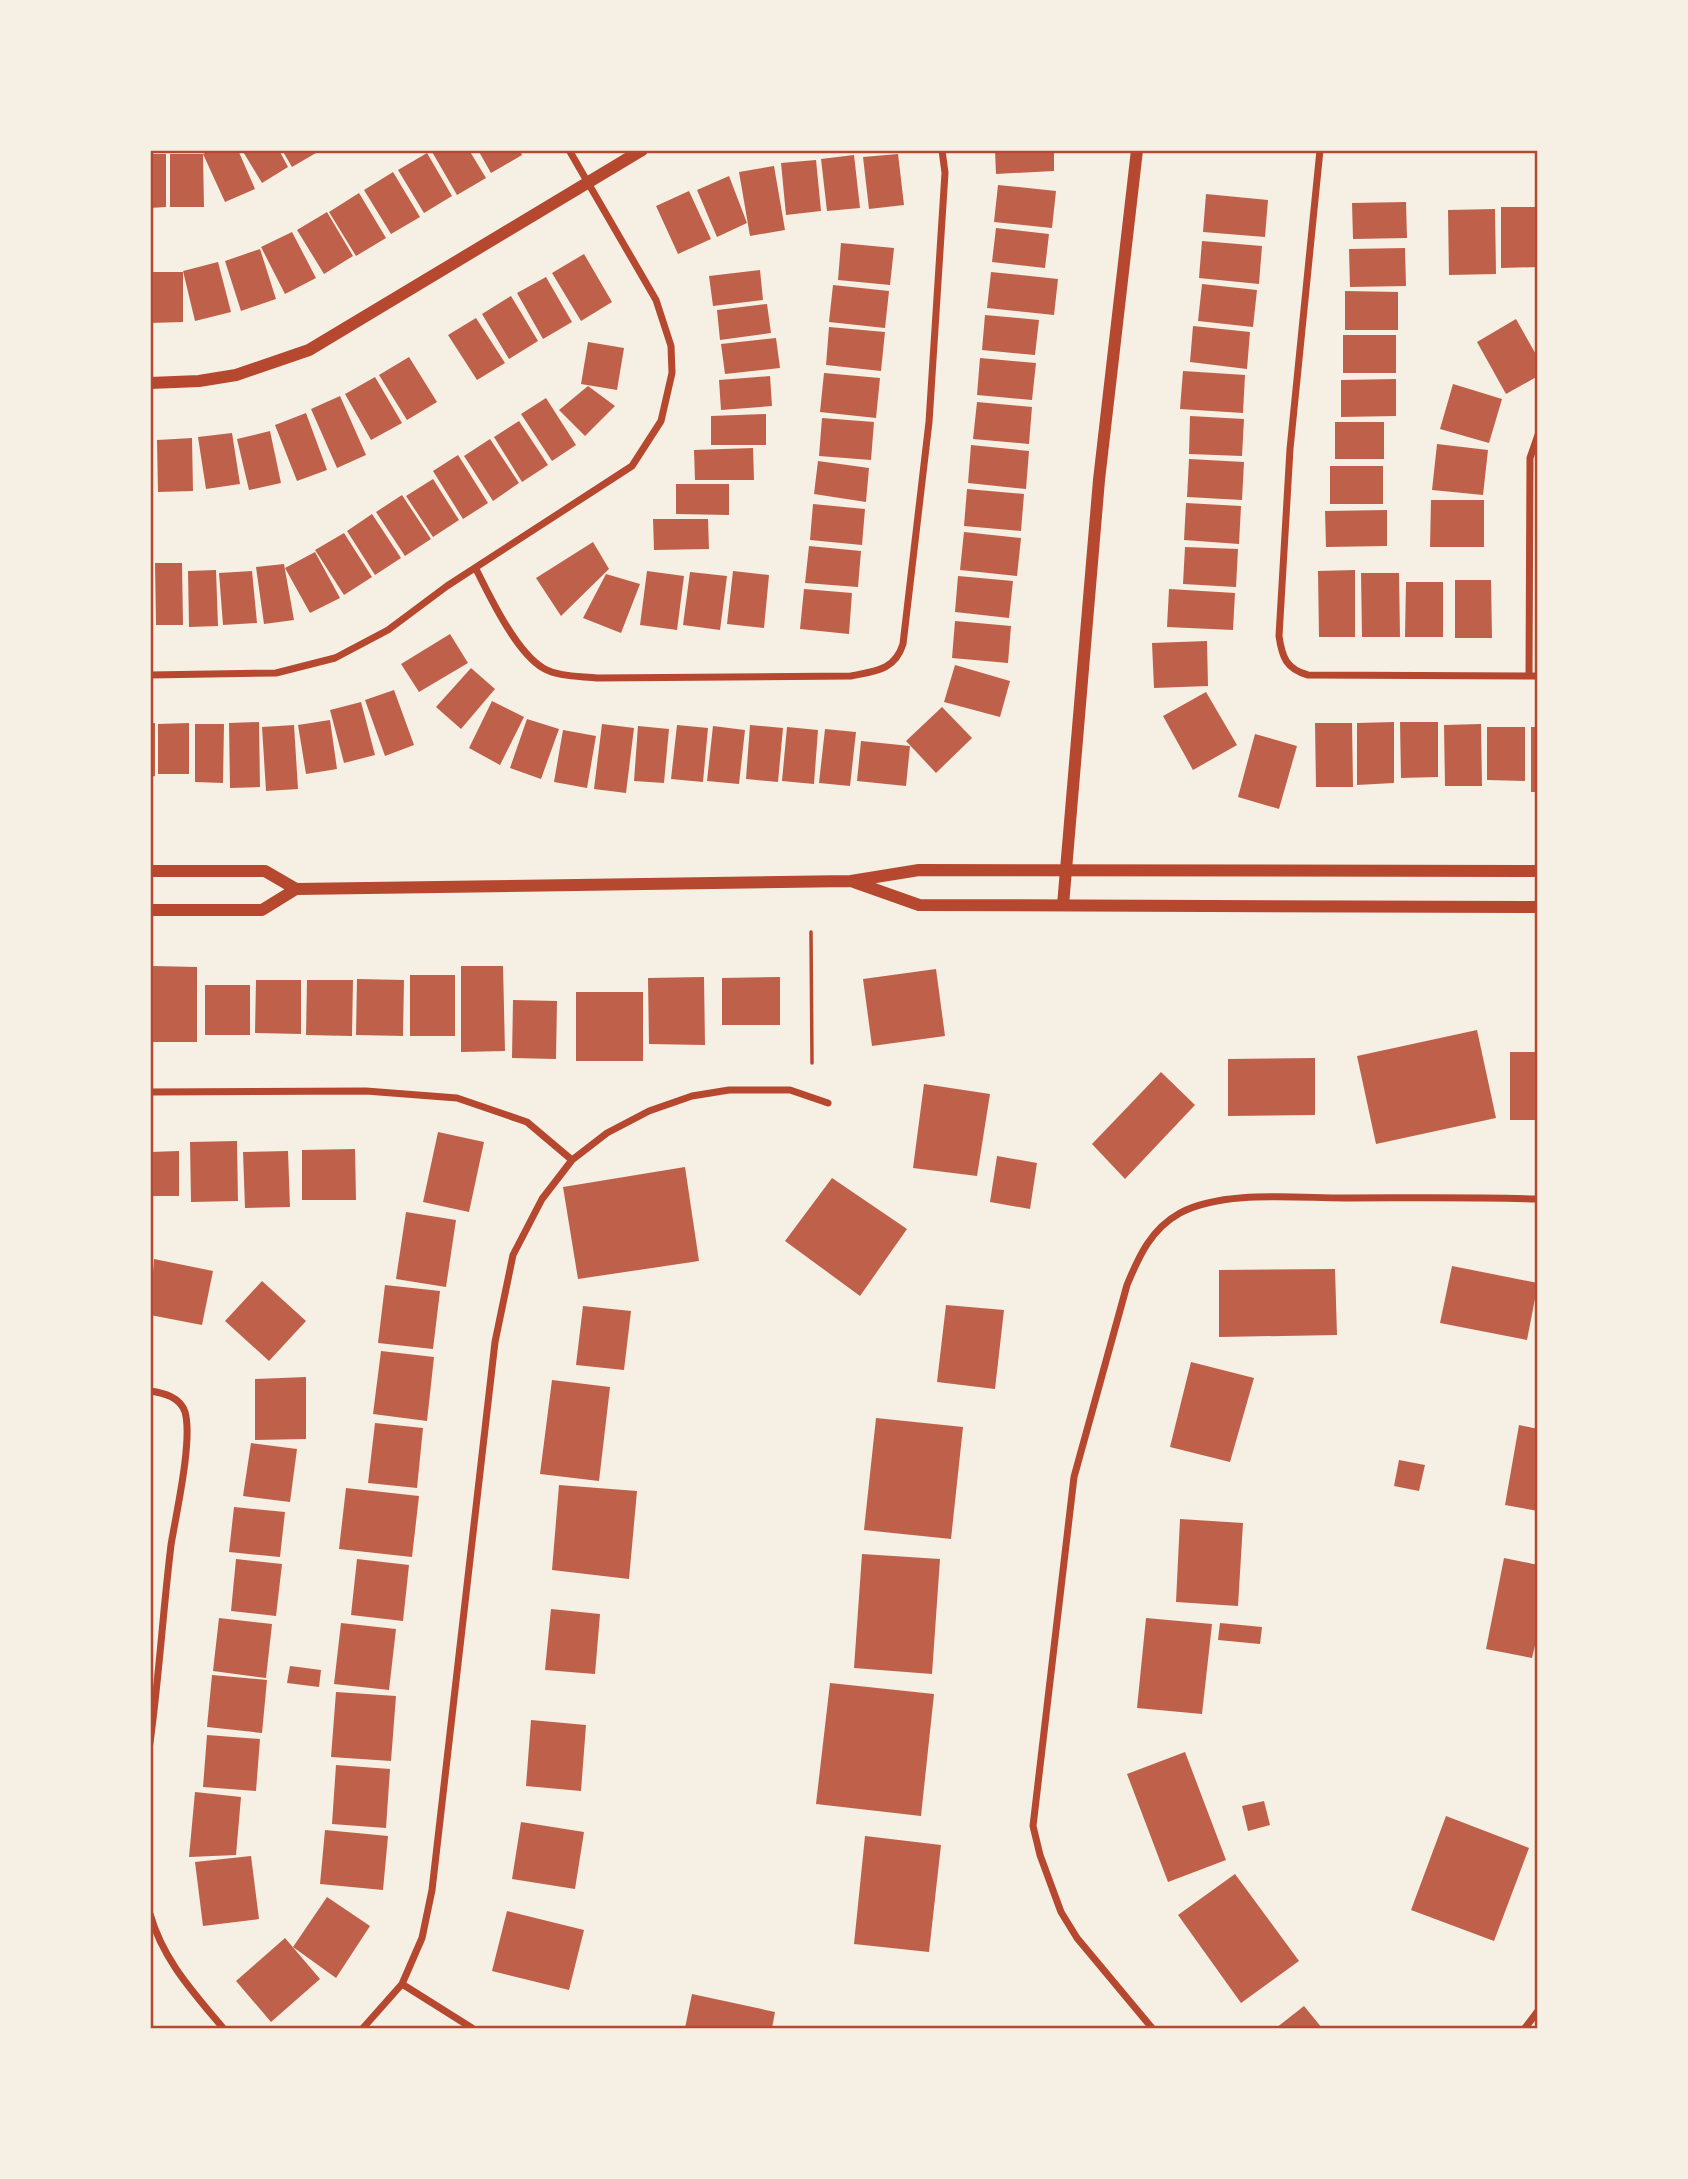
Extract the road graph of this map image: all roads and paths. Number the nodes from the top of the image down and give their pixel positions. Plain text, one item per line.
1 (569, 150) edge
2 (642, 150) edge
3 (942, 150) edge
4 (1137, 150) edge
5 (1320, 150) edge
6 (587, 183) junction
7 (150, 383) edge
8 (1538, 435) edge
9 (476, 569) junction
10 (150, 675) edge
11 (1533, 676) edge
12 (1066, 870) junction
13 (1538, 870) edge
14 (150, 871) edge
15 (850, 881) junction
16 (296, 889) junction
17 (1063, 905) junction
18 (1538, 907) edge
19 (150, 910) edge
20 (811, 932) dead end
21 (812, 1063) dead end
22 (150, 1093) edge
23 (828, 1103) dead end
24 (572, 1160) junction
25 (1538, 1199) edge
26 (150, 1391) edge
27 (150, 1742) edge
28 (150, 1914) edge
29 (402, 1984) junction
30 (1538, 2011) edge
31 (223, 2028) edge
32 (363, 2028) edge
33 (472, 2028) edge
34 (1152, 2028) edge
35 (1525, 2028) edge

1 - 6 street
2 - 6 main road
3 - 9 street
4 - 12 main road
5 - 11 street
6 - 7 main road
6 - 9 street
8 - 11 street
9 - 10 street
12 - 13 main road
12 - 15 main road
12 - 17 main road
14 - 16 main road
15 - 16 main road
15 - 17 main road
16 - 19 main road
17 - 18 main road
20 - 21 path
22 - 24 street
23 - 24 street
24 - 29 street
25 - 34 street
26 - 27 street
28 - 31 street
29 - 32 street
29 - 33 street
30 - 35 street

